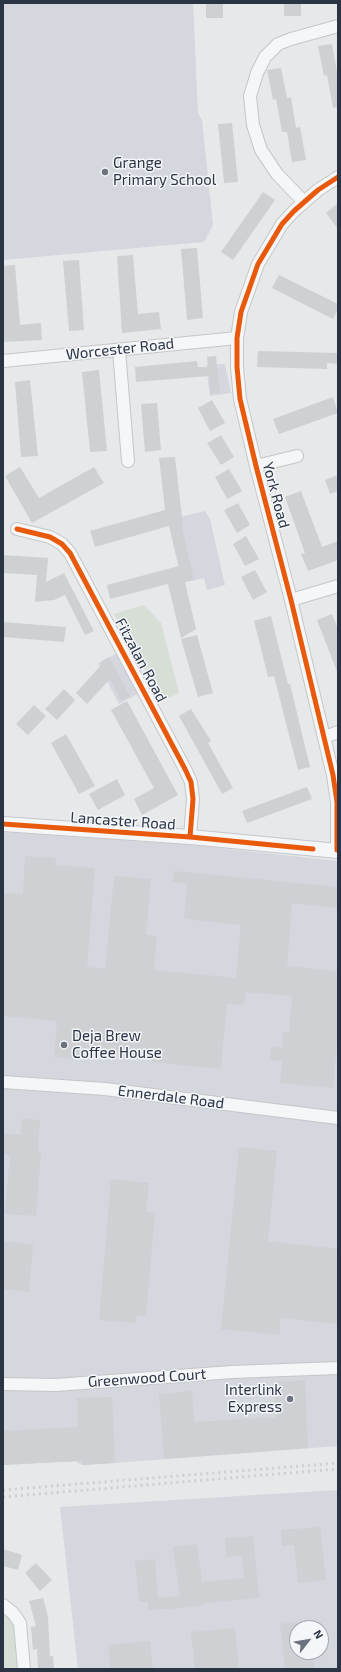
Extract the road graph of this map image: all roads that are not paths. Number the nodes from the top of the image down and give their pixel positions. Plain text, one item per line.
1 (338, 26) edge
2 (338, 176) edge
3 (304, 202) junction
4 (237, 338) junction
5 (119, 350) junction
6 (3, 361) edge
7 (297, 456) dead end
8 (128, 461) dead end
9 (256, 466) junction
10 (17, 529) dead end
11 (338, 586) edge
12 (291, 600) junction
13 (338, 732) edge
14 (325, 737) junction
15 (3, 824) edge
16 (190, 837) junction
17 (337, 850) edge
18 (3, 1082) edge
19 (338, 1118) edge
20 (338, 1368) edge
21 (3, 1384) edge
22 (3, 1606) edge
23 (24, 1669) edge

1 - 3 street
2 - 3 street, York Road
3 - 4 street, York Road
4 - 5 street, Worcester Road
4 - 9 street, York Road
5 - 6 street, Worcester Road
5 - 8 street
7 - 9 street, York Road
9 - 12 street, York Road
10 - 16 street, Fitzalan Road
11 - 12 street
12 - 14 street, York Road
13 - 14 street
14 - 17 street, York Road
15 - 16 street, Lancaster Road
16 - 17 street, Lancaster Road
18 - 19 street, Ennerdale Road
20 - 21 street, Greenwood Court
22 - 23 street

